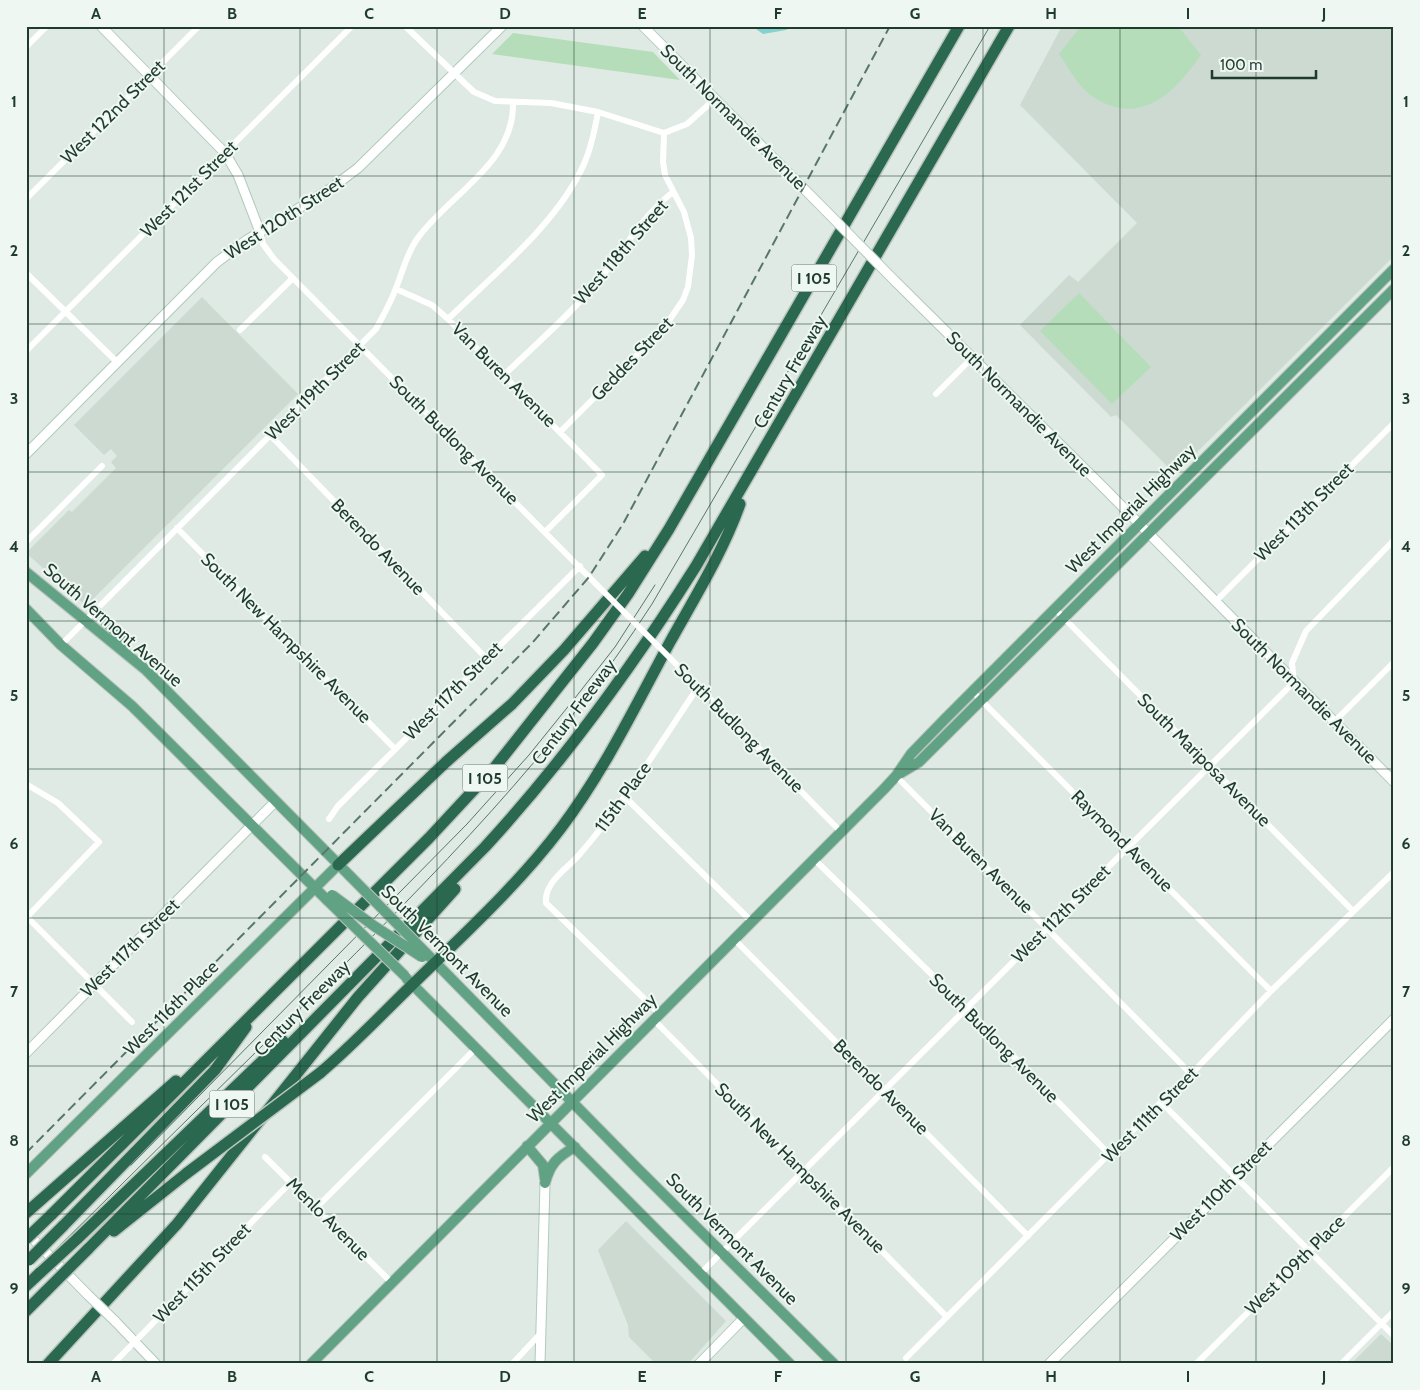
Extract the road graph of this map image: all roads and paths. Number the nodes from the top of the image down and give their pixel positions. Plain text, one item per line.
1 (47, 26) edge
2 (101, 26) edge
3 (199, 26) edge
4 (352, 26) edge
5 (405, 26) edge
6 (502, 26) edge
7 (643, 26) edge
8 (959, 26) edge
9 (1009, 26) edge
10 (26, 47) edge
11 (454, 74) junction
12 (149, 76) junction
13 (715, 99) junction
14 (513, 102) junction
15 (598, 112) junction
16 (664, 133) junction
17 (225, 153) junction
18 (673, 192) junction
19 (26, 199) edge
20 (260, 232) junction
21 (1394, 269) edge
22 (26, 273) edge
23 (293, 278) junction
24 (396, 289) junction
25 (1394, 289) edge
26 (65, 313) junction
27 (448, 319) junction
28 (240, 330) dead end
29 (361, 345) junction
30 (26, 351) edge
31 (972, 358) junction
32 (118, 363) junction
33 (504, 375) junction
34 (936, 394) dead end
35 (1394, 423) edge
36 (560, 432) junction
37 (270, 436) junction
38 (26, 454) edge
39 (102, 466) dead end
40 (748, 481) junction
41 (1140, 525) junction
42 (177, 528) junction
43 (669, 529) junction
44 (545, 532) junction
45 (1148, 534) junction
46 (1394, 540) edge
47 (26, 542) edge
48 (580, 566) junction
49 (28, 574) edge
50 (1215, 602) junction
51 (26, 609) edge
52 (1055, 609) junction
53 (96, 610) junction
54 (1064, 618) junction
55 (84, 621) junction
56 (61, 644) junction
57 (123, 651) junction
58 (486, 658) junction
59 (1394, 662) edge
60 (1294, 682) junction
61 (698, 687) junction
62 (972, 691) junction
63 (982, 700) junction
64 (959, 705) junction
65 (1334, 722) junction
66 (395, 749) junction
67 (919, 762) junction
68 (1209, 766) junction
69 (896, 776) junction
70 (545, 779) junction
71 (1394, 782) edge
72 (26, 784) edge
73 (624, 797) junction
74 (276, 801) junction
75 (329, 819) dead end
76 (251, 826) junction
77 (841, 832) junction
78 (1128, 846) junction
79 (814, 859) junction
80 (338, 865) junction
81 (1394, 872) edge
82 (314, 888) junction
83 (330, 897) junction
84 (546, 903) joint
85 (1353, 911) junction
86 (26, 917) edge
87 (752, 922) junction
88 (1048, 928) junction
89 (734, 940) junction
90 (424, 955) junction
91 (375, 958) junction
92 (436, 962) junction
93 (409, 980) junction
94 (94, 985) junction
95 (1271, 991) junction
96 (267, 999) junction
97 (966, 1008) junction
98 (657, 1017) junction
99 (1394, 1020) edge
100 (132, 1022) dead end
101 (229, 1036) junction
102 (476, 1048) junction
103 (26, 1053) edge
104 (1191, 1074) junction
105 (885, 1091) junction
106 (572, 1102) junction
107 (1161, 1102) junction
108 (551, 1122) junction
109 (527, 1146) junction
110 (574, 1147) junction
111 (1110, 1155) junction
112 (265, 1156) dead end
113 (1394, 1167) edge
114 (804, 1172) junction
115 (26, 1174) edge
116 (1235, 1178) junction
117 (291, 1182) junction
118 (545, 1183) junction
119 (317, 1207) junction
120 (29, 1210) edge
121 (26, 1232) edge
122 (1028, 1236) junction
123 (26, 1239) edge
124 (88, 1250) junction
125 (1309, 1251) junction
126 (723, 1252) junction
127 (26, 1263) edge
128 (700, 1274) junction
129 (391, 1282) junction
130 (26, 1286) edge
131 (26, 1311) edge
132 (1394, 1311) edge
133 (947, 1317) junction
134 (744, 1318) junction
135 (1381, 1324) junction
136 (541, 1332) junction
137 (1394, 1336) edge
138 (134, 1342) junction
139 (906, 1358) dead end
140 (48, 1364) edge
141 (113, 1364) edge
142 (156, 1364) edge
143 (311, 1364) edge
144 (512, 1364) edge
145 (540, 1364) edge
146 (699, 1364) edge
147 (790, 1364) edge
148 (834, 1364) edge
149 (1049, 1364) edge
150 (1196, 1364) edge
151 (1341, 1364) edge

1 - 10 street
2 - 12 street, South Budlong Avenue
3 - 12 street, West 122nd Street
4 - 17 street, West 121st Street
5 - 11 street
6 - 11 street, West 120th Street
7 - 13 street, South Normandie Avenue
8 - 43 highway, Century Freeway / I 105
9 - 40 highway, Century Freeway / I 105
11 - 14 street
11 - 20 street, West 120th Street
12 - 17 street, South Budlong Avenue
12 - 19 street, West 122nd Street
13 - 16 street
13 - 31 street, South Normandie Avenue, bridge
14 - 15 street
14 - 24 street, West 119th Street
15 - 16 street
15 - 27 street
16 - 18 street, Geddes Street
17 - 20 street, South Budlong Avenue
17 - 26 street, West 121st Street
18 - 33 street, West 118th Street
18 - 36 street, Geddes Street
20 - 23 street, South Budlong Avenue
20 - 32 street, West 120th Street
21 - 41 main road, West Imperial Highway
22 - 26 street
23 - 28 street
23 - 29 street, South Budlong Avenue
24 - 27 street, Van Buren Avenue
24 - 29 street, West 119th Street
25 - 45 main road, West Imperial Highway
26 - 30 street, West 121st Street
26 - 32 street
27 - 33 street, Van Buren Avenue
29 - 37 street, West 119th Street
29 - 44 street, South Budlong Avenue
31 - 34 street
31 - 41 street, South Normandie Avenue
32 - 38 street, West 120th Street
33 - 36 street, Van Buren Avenue
35 - 50 street, West 113th Street
36 - 44 street, Van Buren Avenue
37 - 42 street, West 119th Street
37 - 58 street, Berendo Avenue
39 - 47 street
40 - 70 highway, Century Freeway / I 105
40 - 92 highway
41 - 45 street, South Normandie Avenue
41 - 52 main road, West Imperial Highway
42 - 53 street, West 119th Street
42 - 66 street, South New Hampshire Avenue
43 - 80 highway
43 - 96 highway, Century Freeway / I 105
44 - 48 street, South Budlong Avenue
45 - 50 street, South Normandie Avenue
45 - 54 main road, West Imperial Highway
46 - 60 street
48 - 58 street, West 117th Street
48 - 61 street, South Budlong Avenue, bridge
49 - 55 main road, South Vermont Avenue
50 - 60 street, South Normandie Avenue
51 - 56 main road
52 - 54 street, South Mariposa Avenue
52 - 62 main road, West Imperial Highway
53 - 55 street, West 119th Street
53 - 57 main road
54 - 63 main road, West Imperial Highway
54 - 68 street, South Mariposa Avenue
55 - 56 street, West 119th Street
55 - 57 main road, South Vermont Avenue
56 - 76 main road
57 - 74 main road, South Vermont Avenue
58 - 66 street, West 117th Street
59 - 65 street
60 - 65 street, South Normandie Avenue
60 - 68 street, West 112th Street
61 - 73 street, 115th Place
61 - 77 street, South Budlong Avenue
62 - 63 street, Raymond Avenue
62 - 64 main road, West Imperial Highway
63 - 67 main road, West Imperial Highway
63 - 78 street, Raymond Avenue
64 - 67 main road
64 - 69 main road, West Imperial Highway
65 - 71 street, South Normandie Avenue
66 - 75 street, West 117th Street
67 - 69 main road, West Imperial Highway
68 - 78 street, West 112th Street
68 - 85 street, South Mariposa Avenue
69 - 77 main road, West Imperial Highway
69 - 88 street, Van Buren Avenue
70 - 91 highway, Century Freeway / I 105
70 - 140 highway
72 - 86 street
73 - 84 street, 115th Place
73 - 87 street
74 - 76 street, West 117th Street
74 - 80 main road, South Vermont Avenue
76 - 82 main road
76 - 94 street, West 117th Street
77 - 79 main road, West Imperial Highway
78 - 88 street, West 112th Street
78 - 95 street, Raymond Avenue
79 - 87 main road, West Imperial Highway
79 - 97 street, South Budlong Avenue
80 - 82 main road, West 116th Place
80 - 90 main road, South Vermont Avenue, bridge
81 - 85 street, West 111th Street
82 - 83 main road
82 - 115 main road, West 116th Place
83 - 90 main road, bridge
83 - 93 main road, bridge
84 - 98 street, South New Hampshire Avenue
85 - 95 street, West 111th Street
86 - 94 street
87 - 89 main road, West Imperial Highway
88 - 97 street, West 112th Street
88 - 104 street, Van Buren Avenue
89 - 98 main road, West Imperial Highway
89 - 105 street, Berendo Avenue
90 - 92 main road, South Vermont Avenue
91 - 124 highway, Century Freeway / I 105
91 - 130 highway, bridge
92 - 93 highway
92 - 106 main road, South Vermont Avenue
93 - 102 main road
93 - 124 highway, bridge
94 - 100 street
94 - 103 street, West 117th Street
95 - 104 street, West 111th Street
96 - 101 highway, Century Freeway / I 105
96 - 127 highway, bridge
97 - 105 street, West 112th Street
97 - 111 street, South Budlong Avenue
98 - 106 main road, West Imperial Highway
98 - 114 street, South New Hampshire Avenue
99 - 116 street, West 110th Street
101 - 120 highway
101 - 123 highway, Century Freeway / I 105, bridge
102 - 108 main road
102 - 119 street
104 - 107 street, West 111th Street
105 - 114 street, West 112th Street
105 - 122 street, Berendo Avenue
106 - 108 main road, West Imperial Highway
106 - 126 main road, South Vermont Avenue
107 - 111 street, West 111th Street
107 - 116 street
108 - 109 main road, West Imperial Highway
108 - 110 main road
109 - 118 main road
109 - 129 main road, West Imperial Highway
110 - 118 main road
110 - 128 main road
111 - 122 street, West 111th Street
112 - 117 street, Menlo Avenue
113 - 125 street, West 109th Place
114 - 126 street, West 112th Street
114 - 133 street, South New Hampshire Avenue
116 - 125 street
116 - 149 street, West 110th Street
117 - 119 street, Menlo Avenue
117 - 138 street, West 115th Street
118 - 136 street
119 - 129 street, Menlo Avenue
121 - 138 street, bridge
122 - 133 street, West 111th Street
124 - 131 highway, Century Freeway / I 105, bridge
125 - 135 street
125 - 150 street, West 109th Place
126 - 128 street, West 112th Street
126 - 148 main road, South Vermont Avenue
128 - 134 main road
129 - 143 main road, West Imperial Highway
132 - 135 street
133 - 139 street, West 111th Street
134 - 146 street
134 - 147 main road
135 - 137 street
135 - 151 street
136 - 144 street
136 - 145 street
138 - 141 street, West 115th Street
138 - 142 street

